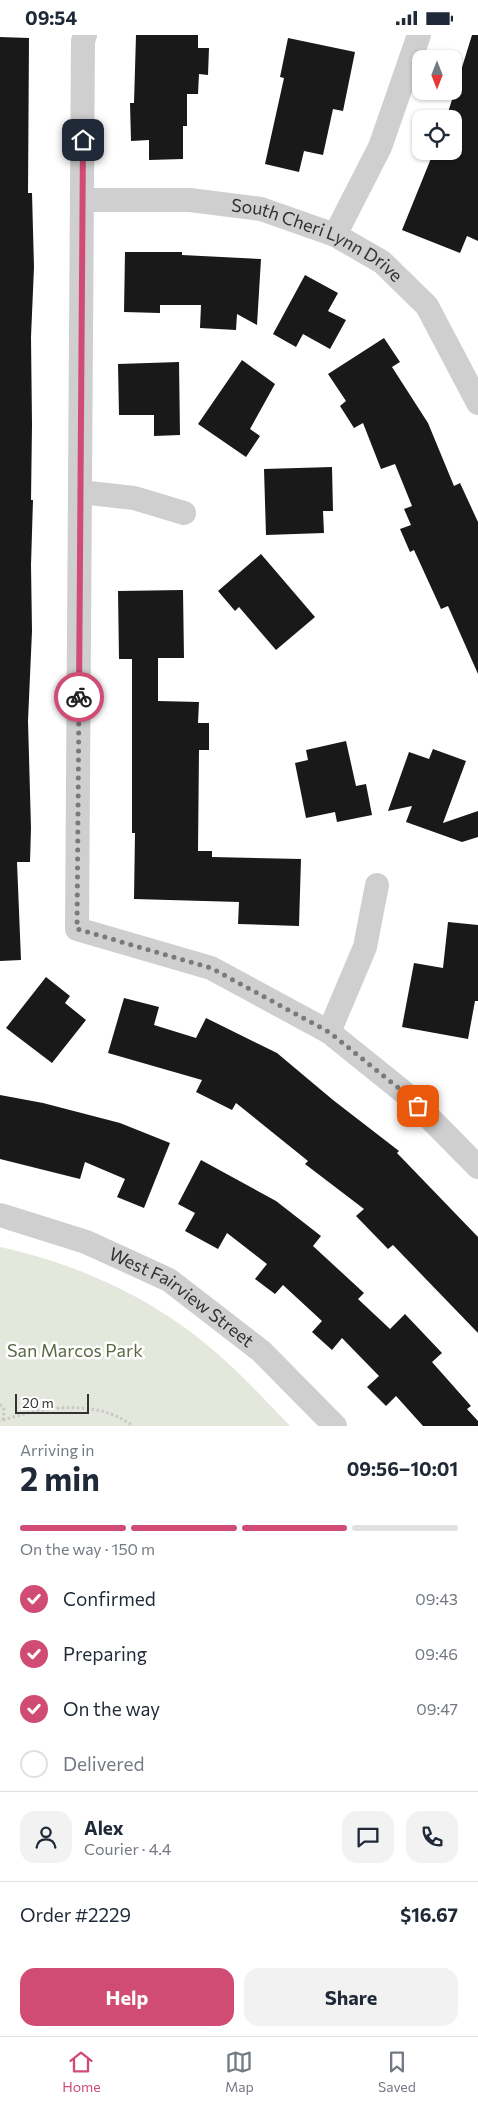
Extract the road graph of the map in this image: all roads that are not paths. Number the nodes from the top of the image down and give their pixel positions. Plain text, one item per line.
1 (85, 35) edge
2 (419, 35) edge
3 (83, 200) junction
4 (335, 235) junction
5 (478, 403) edge
6 (80, 492) junction
7 (184, 513) dead end
8 (377, 885) dead end
9 (329, 1032) junction
10 (478, 1167) edge
11 (0, 1215) edge
12 (335, 1426) edge

1 - 3 street
2 - 4 street
3 - 4 street, South Cheri Lynn Drive
3 - 6 street
4 - 5 street, South Cheri Lynn Drive
6 - 7 street
6 - 9 street
8 - 9 street
9 - 10 street
11 - 12 street, West Fairview Street

